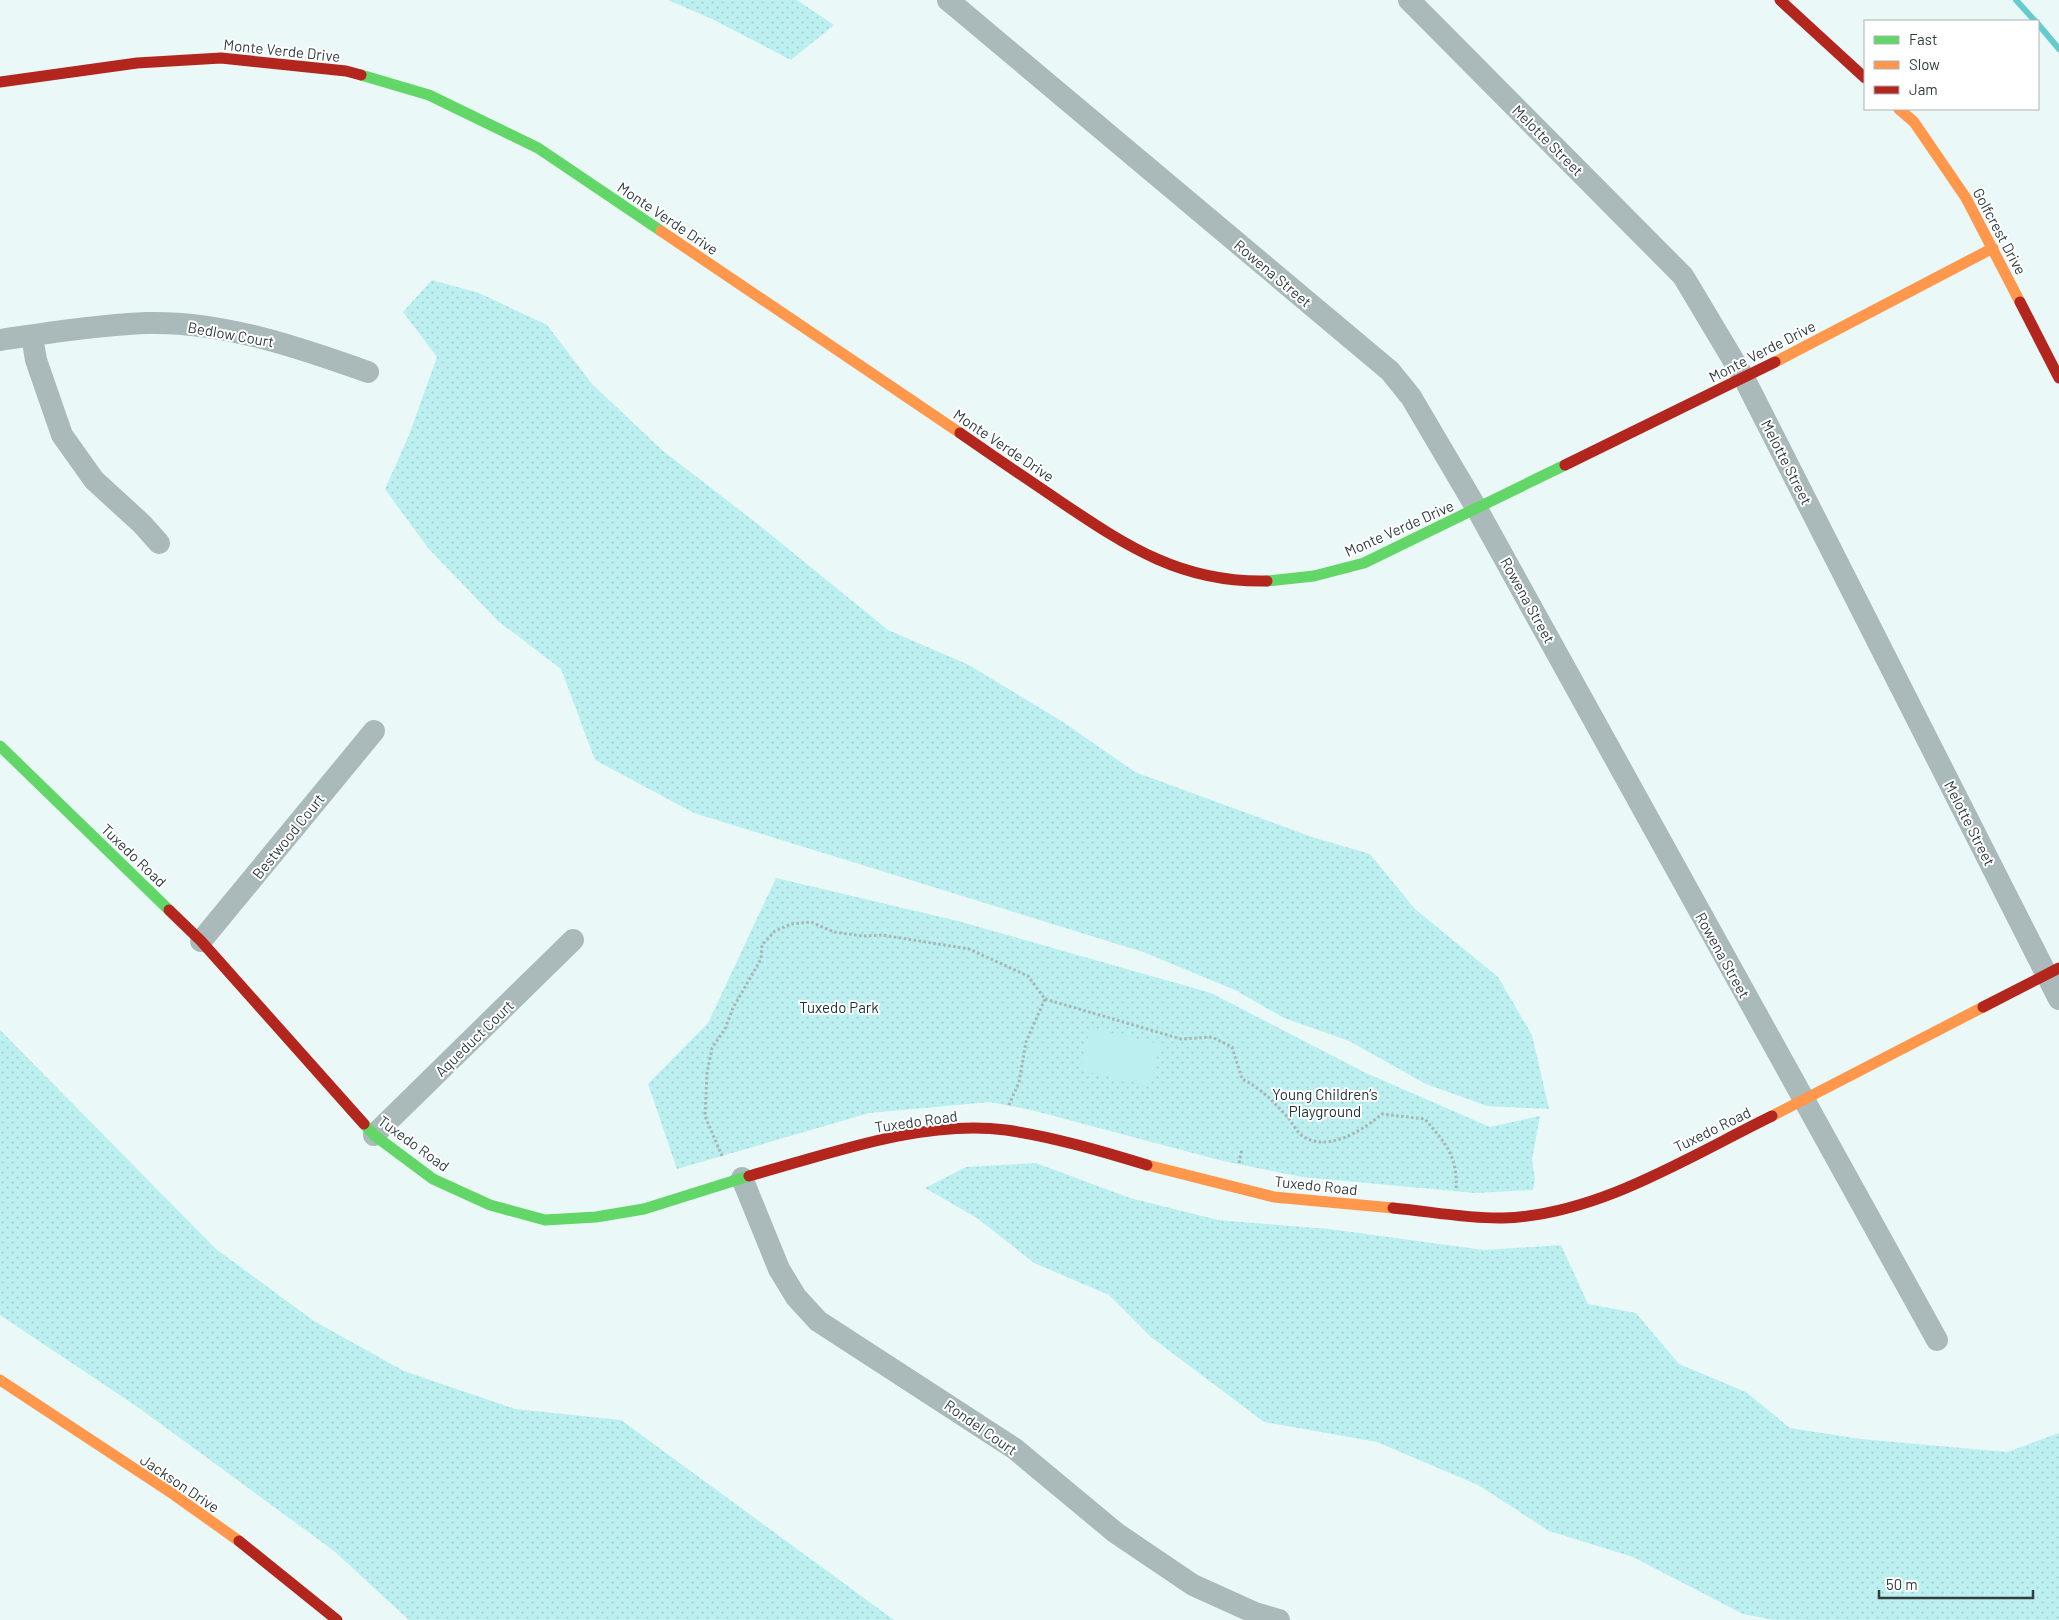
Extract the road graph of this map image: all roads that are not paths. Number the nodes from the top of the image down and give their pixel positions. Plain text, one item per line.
1 (948, 0) edge
2 (1410, 0) edge
3 (1780, 0) edge
4 (1864, 77) edge
5 (0, 82) edge
6 (1900, 110) edge
7 (1993, 248) junction
8 (32, 336) junction
9 (0, 340) edge
10 (368, 372) dead end
11 (1744, 378) junction
12 (2059, 378) edge
13 (1477, 509) junction
14 (159, 543) dead end
15 (374, 731) dead end
16 (0, 746) edge
17 (573, 940) dead end
18 (201, 941) junction
19 (2053, 972) edge
20 (2059, 999) edge
21 (1804, 1100) junction
22 (374, 1135) junction
23 (742, 1178) junction
24 (1937, 1340) dead end
25 (0, 1380) edge
26 (337, 1620) edge
27 (1279, 1620) edge

1 - 13 street, Rowena Street
2 - 11 street, Melotte Street
3 - 4 street
5 - 13 street, Monte Verde Drive
6 - 7 street, Golfcrest Drive
7 - 11 street, Monte Verde Drive
7 - 12 street, Golfcrest Drive
8 - 9 street, Bedlow Court
8 - 10 street, Bedlow Court
8 - 14 street
11 - 13 street, Monte Verde Drive
11 - 19 street, Melotte Street
13 - 21 street, Rowena Street
15 - 18 street, Bestwood Court
16 - 18 street, Tuxedo Road
17 - 22 street, Aqueduct Court
18 - 22 street, Tuxedo Road
19 - 20 street, Melotte Street
19 - 21 street, Tuxedo Road
21 - 23 street, Tuxedo Road
21 - 24 street, Rowena Street
22 - 23 street, Tuxedo Road
23 - 27 street, Rondel Court
25 - 26 street, Jackson Drive

